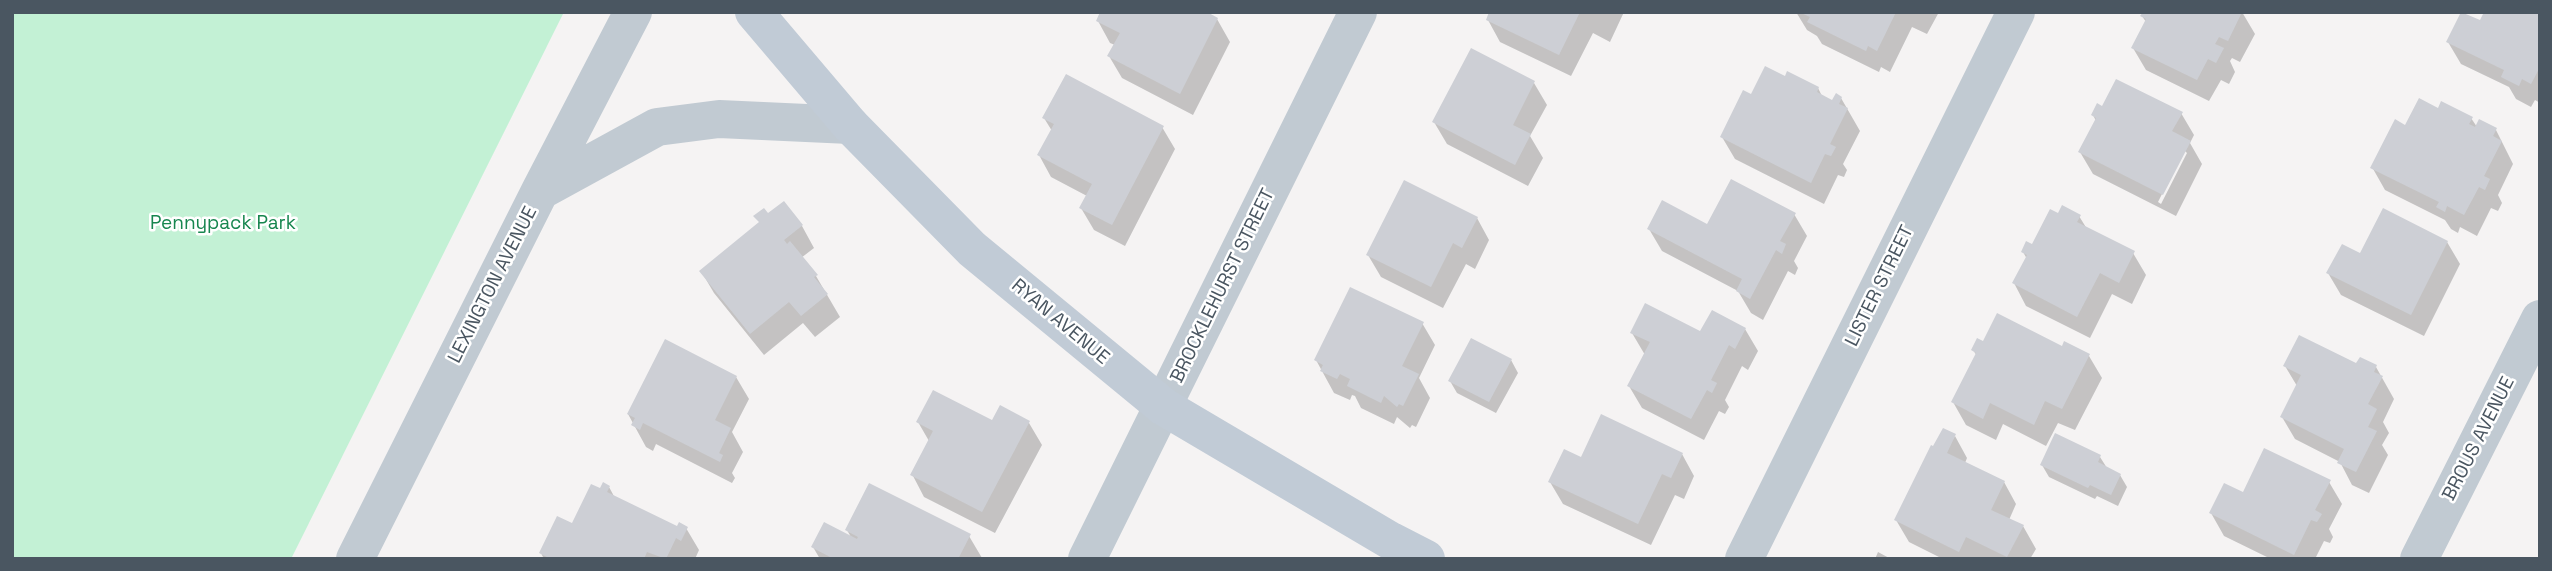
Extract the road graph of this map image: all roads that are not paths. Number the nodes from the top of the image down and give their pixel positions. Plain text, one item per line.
1 (633, 12) edge
2 (754, 12) edge
3 (1358, 12) edge
4 (2016, 12) edge
5 (850, 125) junction
6 (540, 191) junction
7 (2540, 319) edge
8 (1164, 407) junction
9 (355, 559) edge
10 (1087, 559) edge
11 (1426, 559) edge
12 (1744, 559) edge
13 (2419, 559) edge

1 - 6 street, LEXINGTON AVENUE
2 - 5 street, RYAN AVENUE
3 - 8 street, BROCKLEHURST STREET
4 - 12 street, LISTER STREET
5 - 6 street
5 - 8 street, RYAN AVENUE
6 - 9 street, LEXINGTON AVENUE
7 - 13 street, BROUS AVENUE
8 - 10 street, BROCKLEHURST STREET
8 - 11 street, RYAN AVENUE

